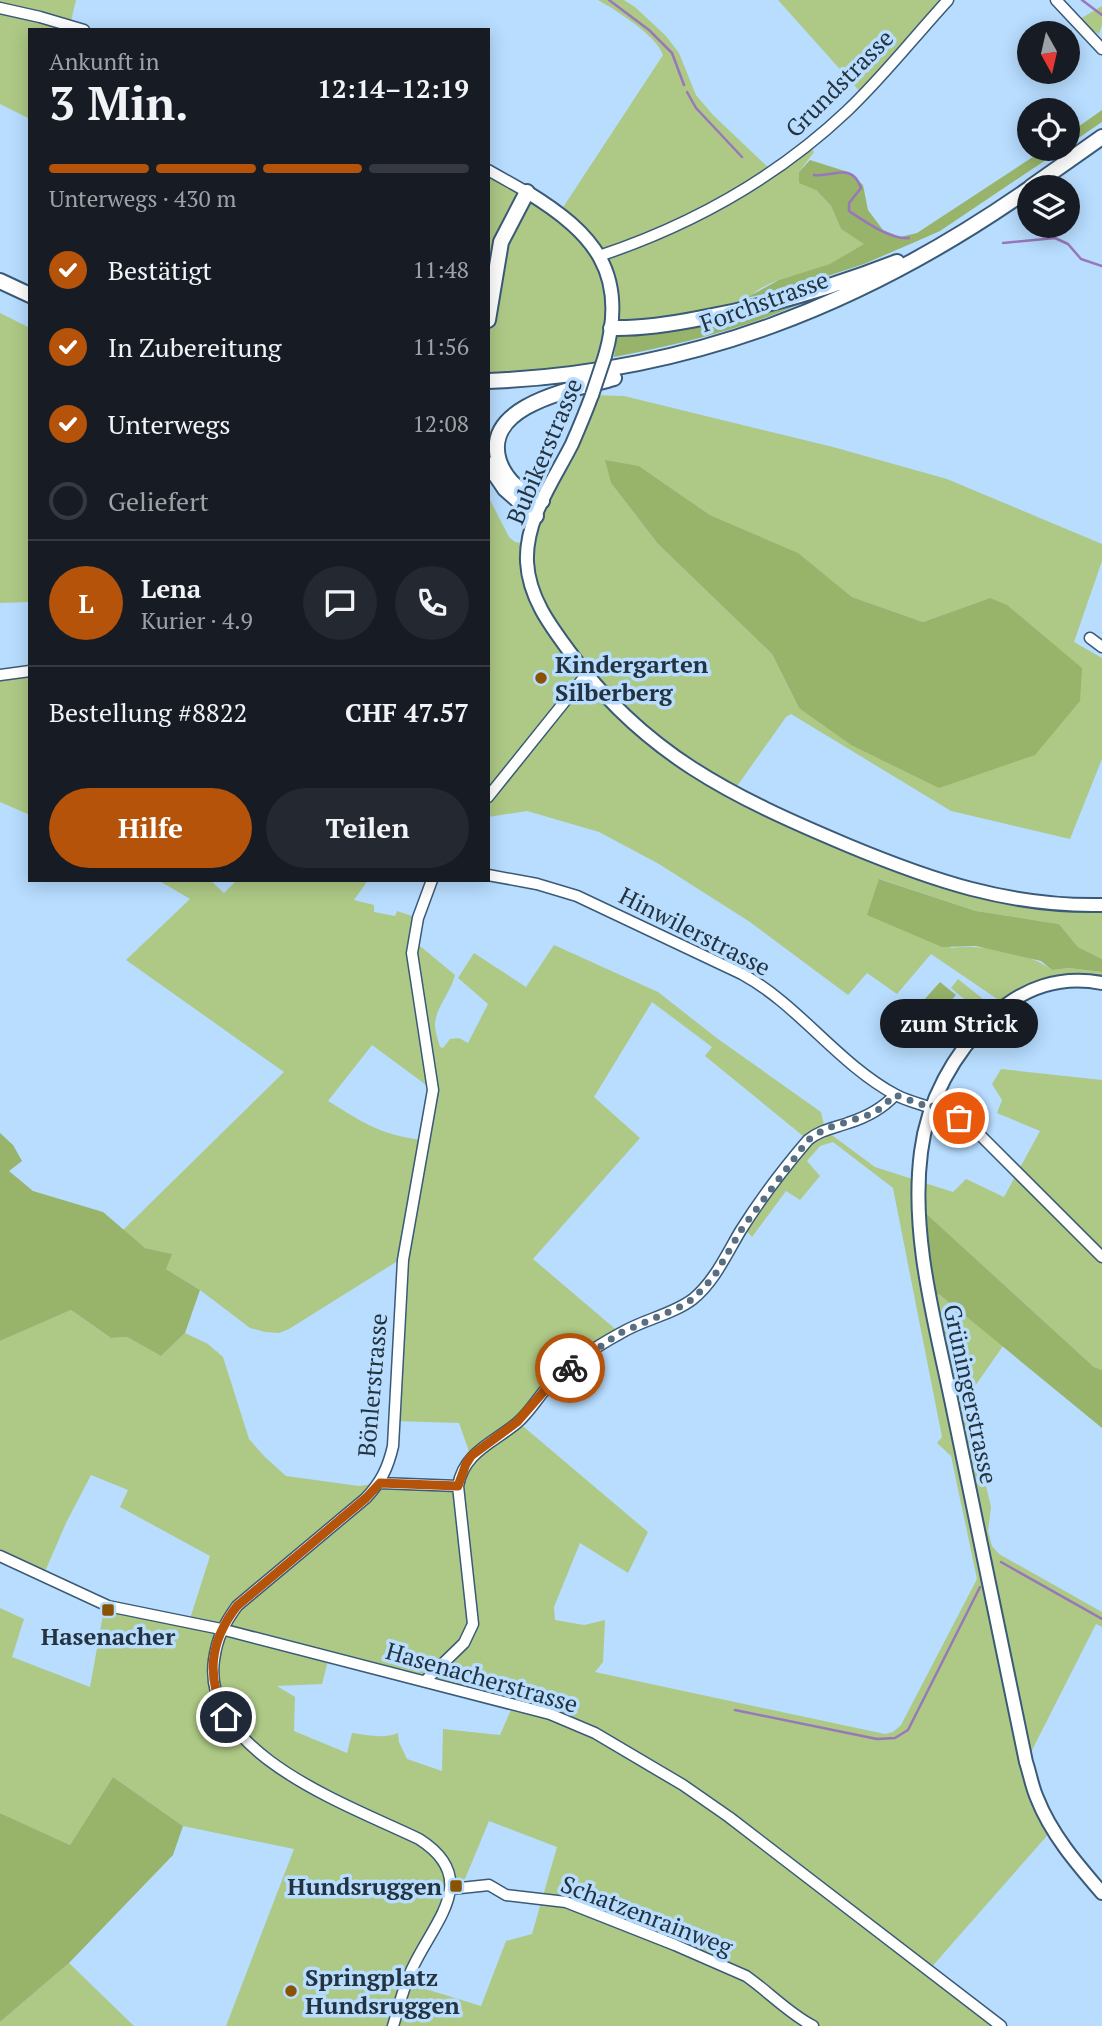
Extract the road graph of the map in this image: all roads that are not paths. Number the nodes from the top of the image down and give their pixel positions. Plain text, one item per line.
1 (948, 0) edge
2 (1056, 0) edge
3 (0, 8) edge
4 (77, 28) edge
5 (1102, 49) edge
6 (1102, 137) edge
7 (1102, 148) edge
8 (490, 171) edge
9 (1048, 175) edge
10 (1064, 175) edge
11 (527, 192) junction
12 (1017, 197) edge
13 (1017, 208) edge
14 (947, 243) junction
15 (599, 256) junction
16 (0, 271) edge
17 (0, 281) edge
18 (28, 283) edge
19 (28, 294) edge
20 (490, 308) edge
21 (611, 328) junction
22 (614, 377) junction
23 (490, 381) edge
24 (490, 390) edge
25 (490, 467) edge
26 (539, 508) junction
27 (1090, 638) dead end
28 (1102, 647) edge
29 (28, 671) edge
30 (0, 675) edge
31 (586, 675) junction
32 (490, 795) edge
33 (490, 875) edge
34 (431, 882) edge
35 (1102, 905) edge
36 (1102, 983) edge
37 (895, 1095) junction
38 (933, 1106) junction
39 (1102, 1258) edge
40 (380, 1483) junction
41 (458, 1486) junction
42 (0, 1556) edge
43 (221, 1629) junction
44 (425, 1681) junction
45 (451, 1889) junction
46 (1102, 1893) edge
47 (393, 2026) edge
48 (813, 2026) edge
49 (1001, 2026) edge

1 - 15 street, Grundstrasse
2 - 5 street
3 - 4 street
6 - 9 highway, Forchstrasse
7 - 10 highway
8 - 11 street, Bubikerstrasse
11 - 15 main road, Bubikerstrasse
11 - 20 highway
12 - 14 highway, Forchstrasse
13 - 22 highway, Forchstrasse
14 - 21 highway
14 - 23 highway, Forchstrasse
15 - 21 main road, Bubikerstrasse
16 - 18 highway
17 - 19 highway
21 - 26 main road, Bubikerstrasse, bridge
22 - 24 highway, Forchstrasse
22 - 26 highway
25 - 26 highway
26 - 31 main road, Bubikerstrasse
27 - 28 street
29 - 30 street
31 - 32 street
31 - 35 main road, Bubikerstrasse
33 - 37 street, Hinwilerstrasse
34 - 40 street, Bönlerstrasse
36 - 38 main road, Grüningerstrasse
37 - 38 street, Hinwilerstrasse
37 - 41 street
38 - 39 street, Hinwilerstrasse
38 - 46 main road, Grüningerstrasse
40 - 41 street
40 - 43 street, Bönlerstrasse
41 - 44 street
42 - 43 street, Hasenacherstrasse
43 - 44 street, Hasenacherstrasse
43 - 45 street, Bönlerstrasse
44 - 49 street, Hasenacherstrasse
45 - 47 street
45 - 48 street, Schatzenrainweg

